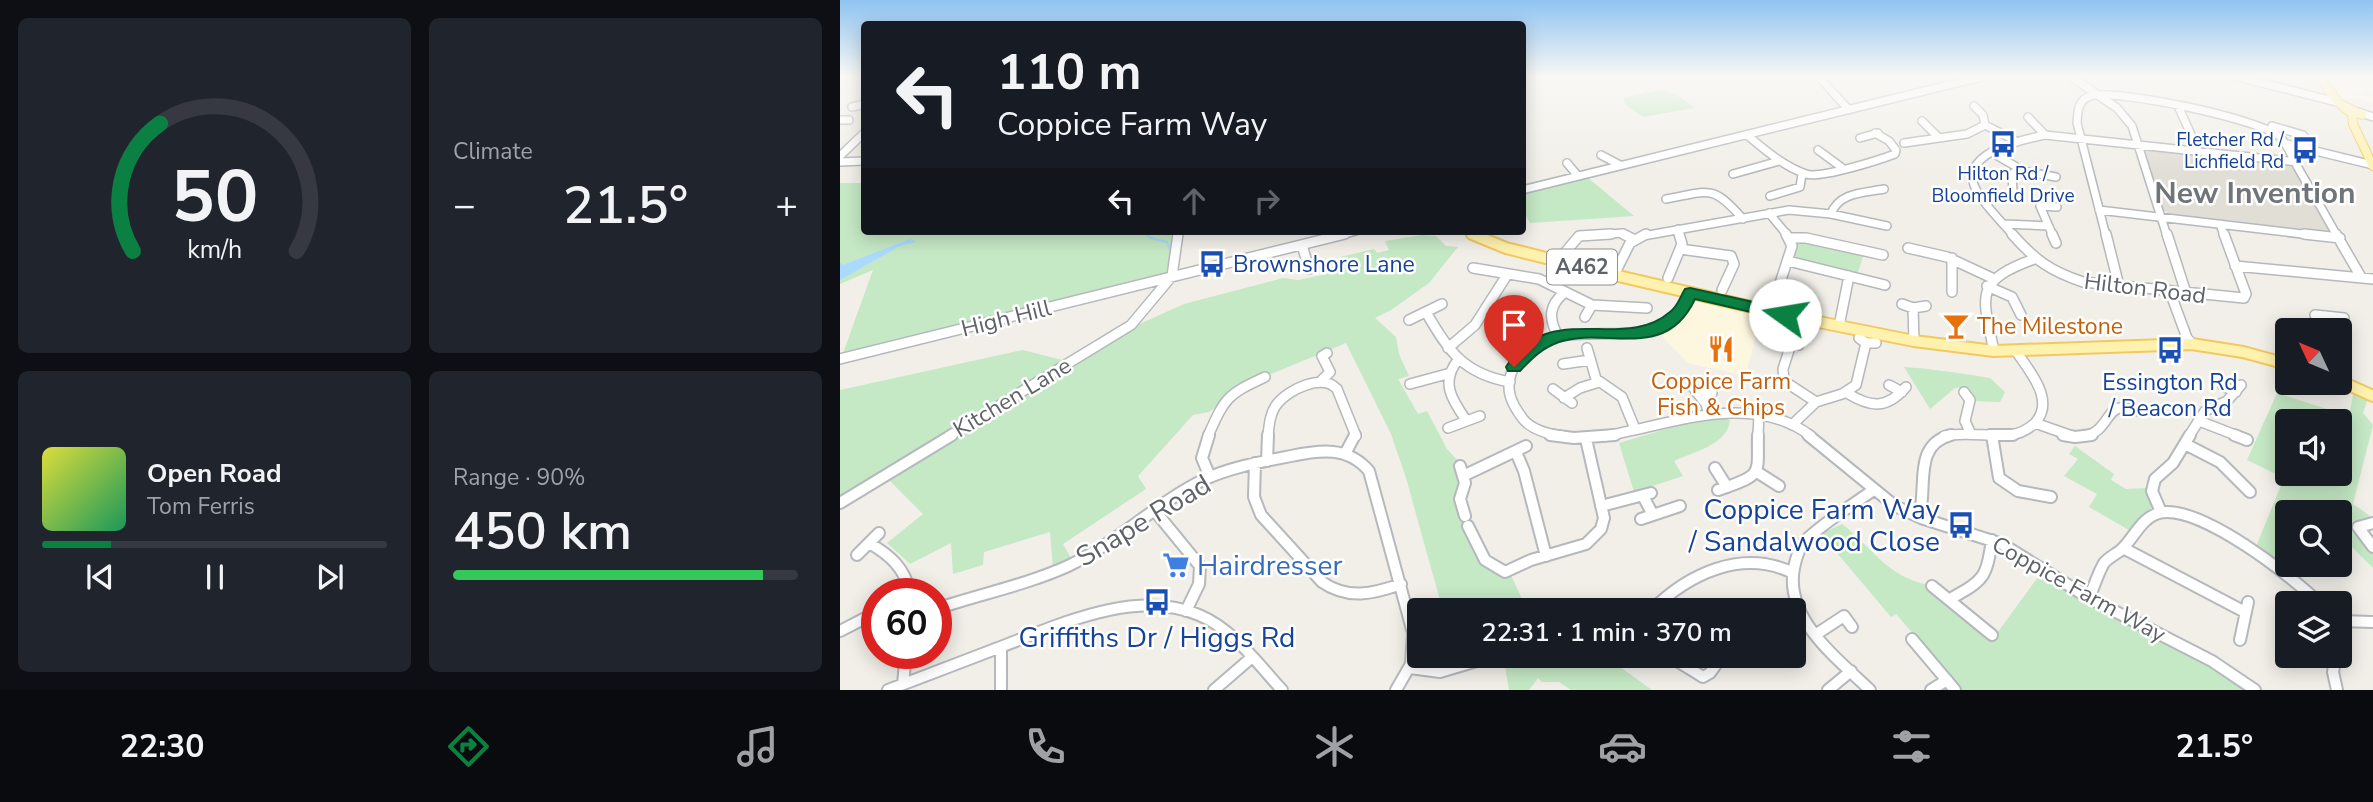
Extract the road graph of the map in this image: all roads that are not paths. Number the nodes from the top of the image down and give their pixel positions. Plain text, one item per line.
1 (1856, 108) edge
2 (2078, 108) edge
3 (2114, 108) edge
4 (2177, 108) edge
5 (2188, 108) edge
6 (2203, 108) edge
7 (2348, 108) edge
8 (1979, 109) dead end
9 (1849, 110) joint
10 (2356, 113) junction
11 (2028, 116) dead end
12 (1935, 118) dead end
13 (2373, 118) edge
14 (840, 120) edge
15 (849, 120) dead end
16 (1984, 125) junction
17 (1747, 135) junction
18 (2045, 135) junction
19 (1937, 136) junction
20 (861, 137) edge
21 (1860, 138) dead end
22 (2082, 139) junction
23 (1909, 140) dead end
24 (2016, 141) junction
25 (2287, 144) junction
26 (2139, 146) junction
27 (2305, 148) junction
28 (2373, 149) edge
29 (1822, 150) dead end
30 (1991, 152) junction
31 (2199, 152) junction
32 (1601, 155) dead end
33 (840, 156) edge
34 (861, 161) edge
35 (1779, 161) junction
36 (840, 162) edge
37 (2297, 162) junction
38 (1567, 164) dead end
39 (1620, 165) junction
40 (2373, 165) edge
41 (1841, 167) junction
42 (2020, 169) junction
43 (1802, 174) junction
44 (1736, 175) dead end
45 (1578, 176) junction
46 (2056, 177) dead end
47 (1526, 189) edge
48 (1880, 191) dead end
49 (2013, 192) dead end
50 (1773, 194) dead end
51 (1670, 198) dead end
52 (2057, 207) dead end
53 (2099, 210) junction
54 (1769, 213) junction
55 (1831, 214) junction
56 (2161, 217) junction
57 (1743, 219) junction
58 (1881, 224) dead end
59 (2004, 224) junction
60 (2220, 224) junction
61 (2048, 226) junction
62 (1678, 229) junction
63 (1177, 235) edge
64 (1341, 235) edge
65 (1474, 235) edge
66 (2340, 238) junction
67 (1790, 239) junction
68 (1920, 239) dead end
69 (1635, 240) junction
70 (2056, 243) dead end
71 (1302, 245) junction
72 (1908, 248) dead end
73 (1681, 249) junction
74 (1920, 250) junction
75 (1568, 252) dead end
76 (1883, 255) dead end
77 (1952, 258) junction
78 (2034, 258) junction
79 (1788, 261) junction
80 (2235, 266) junction
81 (1470, 268) dead end
82 (1310, 269) dead end
83 (1666, 274) dead end
84 (1507, 275) junction
85 (1614, 275) junction
86 (1172, 276) junction
87 (1849, 276) junction
88 (2361, 277) junction
89 (2373, 279) edge
90 (1567, 281) dead end
91 (1990, 282) junction
92 (1885, 285) dead end
93 (1720, 286) dead end
94 (2119, 286) junction
95 (1562, 291) junction
96 (1952, 292) dead end
97 (2170, 292) junction
98 (1690, 293) junction
99 (2186, 293) junction
100 (1442, 304) dead end
101 (1902, 304) dead end
102 (1592, 305) junction
103 (1926, 306) dead end
104 (1647, 308) dead end
105 (1913, 308) junction
106 (1426, 312) junction
107 (1771, 312) junction
108 (2021, 315) dead end
109 (2315, 315) dead end
110 (2326, 316) joint
111 (1586, 317) dead end
112 (2344, 318) dead end
113 (1409, 320) dead end
114 (1839, 326) junction
115 (1558, 336) junction
116 (1867, 341) dead end
117 (1914, 341) junction
118 (1791, 343) dead end
119 (2192, 344) junction
120 (1448, 348) junction
121 (1587, 348) dead end
122 (1994, 351) junction
123 (2016, 351) junction
124 (1327, 353) dead end
125 (840, 359) edge
126 (1458, 360) junction
127 (1590, 360) junction
128 (2275, 361) edge
129 (1563, 364) dead end
130 (1447, 374) junction
131 (1265, 377) dead end
132 (1322, 380) junction
133 (1510, 382) junction
134 (1599, 382) junction
135 (1410, 384) dead end
136 (1889, 385) dead end
137 (2223, 386) dead end
138 (2352, 386) edge
139 (1553, 389) dead end
140 (1964, 392) dead end
141 (1712, 393) dead end
142 (1847, 393) junction
143 (2373, 396) edge
144 (1816, 402) junction
145 (2144, 412) dead end
146 (1759, 414) junction
147 (1709, 415) junction
148 (1480, 416) dead end
149 (1466, 420) junction
150 (2199, 421) junction
151 (2035, 423) junction
152 (1792, 425) junction
153 (1448, 428) dead end
154 (1635, 429) junction
155 (1970, 432) junction
156 (1992, 434) junction
157 (1586, 439) junction
158 (2242, 442) dead end
159 (2185, 444) junction
160 (1527, 446) dead end
161 (1346, 452) junction
162 (1516, 452) junction
163 (1261, 462) junction
164 (1715, 468) dead end
165 (1757, 472) junction
166 (1210, 477) junction
167 (1779, 486) dead end
168 (1872, 491) junction
169 (2250, 492) dead end
170 (2051, 497) dead end
171 (840, 503) edge
172 (1601, 506) junction
173 (1680, 506) dead end
174 (1155, 511) junction
175 (2161, 512) junction
176 (1653, 515) junction
177 (1919, 517) junction
178 (1641, 519) dead end
179 (2373, 523) edge
180 (879, 533) dead end
181 (1992, 540) junction
182 (869, 543) junction
183 (2373, 547) edge
184 (2123, 548) junction
185 (857, 555) dead end
186 (1546, 556) junction
187 (1793, 573) junction
188 (904, 578) edge
189 (1401, 584) junction
190 (1932, 586) dead end
191 (2307, 591) edge
192 (1664, 598) edge
193 (1950, 598) junction
194 (2089, 598) junction
195 (952, 604) edge
196 (1407, 608) edge
197 (1186, 611) junction
198 (861, 620) edge
199 (2352, 621) edge
200 (2373, 622) edge
201 (1852, 627) dead end
202 (840, 631) edge
203 (1815, 635) junction
204 (1992, 635) dead end
205 (1912, 639) dead end
206 (2240, 640) dead end
207 (1001, 647) junction
208 (1251, 658) junction
209 (1410, 668) joint
210 (1456, 668) edge
211 (1686, 668) edge
212 (1714, 668) edge
213 (2334, 668) edge
214 (904, 669) edge
215 (1851, 671) junction
216 (903, 684) junction
217 (1951, 685) edge
218 (888, 690) edge
219 (1001, 690) edge
220 (1214, 690) edge
221 (1282, 690) edge
222 (1396, 690) edge
223 (1828, 690) edge
224 (1870, 690) edge
225 (1931, 690) edge
226 (2255, 690) edge
227 (2337, 690) edge

1 - 9 street
2 - 22 street
3 - 26 street
4 - 31 street
5 - 25 street
6 - 27 street
7 - 10 main road
8 - 16 street
9 - 17 street
10 - 13 street
10 - 28 main road
10 - 40 main road
11 - 18 street
12 - 19 street
14 - 15 street
16 - 19 street
16 - 24 street
17 - 35 street
17 - 39 street
18 - 22 street
18 - 24 street
19 - 23 street
20 - 33 street
21 - 41 street
22 - 26 street
22 - 53 street
24 - 30 street
25 - 27 street
25 - 37 street
26 - 31 street
26 - 56 street
27 - 40 street
29 - 41 street
30 - 42 street
30 - 59 street, Hilton Road
31 - 37 street
32 - 39 street
34 - 36 street
35 - 43 street
35 - 44 street
37 - 66 street
38 - 45 street
39 - 45 street
41 - 43 street
42 - 46 street
42 - 49 street
43 - 50 street
45 - 47 street
48 - 55 street
51 - 57 street
52 - 61 street
53 - 56 street
53 - 94 street
54 - 55 street
54 - 57 street
54 - 67 street
55 - 58 street
56 - 60 street
56 - 99 street
57 - 62 street
59 - 61 street
59 - 78 street, Hilton Road
60 - 66 street
60 - 80 street, Hilton Road
61 - 70 street
62 - 69 street
62 - 73 street
63 - 86 street
64 - 71 street, High Hill
65 - 85 main road, A462
66 - 88 street
67 - 76 street
67 - 79 street
68 - 74 street
69 - 75 street
69 - 85 street
71 - 82 street
71 - 86 street, High Hill
72 - 74 street
73 - 83 street
73 - 93 street
74 - 77 street
77 - 91 street
77 - 96 street
78 - 91 street
78 - 94 street, Hilton Road
79 - 87 street
79 - 107 street
80 - 88 street
80 - 99 street, Hilton Road
81 - 84 street
84 - 95 street
84 - 120 street
85 - 98 main road, A462
86 - 125 street, High Hill
86 - 171 street, Kitchen Lane
87 - 92 street
87 - 114 street
88 - 89 street
90 - 95 street
91 - 108 street
91 - 122 street
94 - 97 street, Hilton Road
95 - 102 street
95 - 115 street
97 - 99 street, Hilton Road
97 - 119 street
98 - 107 main road, A462
98 - 115 street
100 - 106 street
101 - 105 street
102 - 104 street
102 - 111 street
103 - 105 street
105 - 117 street
106 - 113 street
106 - 120 street
107 - 114 main road, A462
109 - 110 street
110 - 112 street
114 - 117 main road, A462
115 - 133 street
116 - 142 street
117 - 122 main road, A462
118 - 144 street
119 - 123 main road, A462
119 - 128 main road, A462
120 - 126 street
121 - 127 street
122 - 123 main road, A462
123 - 151 street
124 - 132 street
126 - 130 street
126 - 133 street
127 - 129 street
127 - 134 street
130 - 135 street
130 - 149 street
131 - 166 street
132 - 161 street
132 - 163 street
133 - 157 street, Coppice Farm Way
134 - 139 street
134 - 154 street
136 - 142 street
137 - 150 street
138 - 143 main road
140 - 155 street
141 - 147 street
142 - 144 street
144 - 152 street
145 - 151 street
146 - 147 street, Coppice Farm Way
146 - 152 street, Coppice Farm Way
146 - 165 street
147 - 154 street, Coppice Farm Way
148 - 149 street
149 - 153 street
150 - 158 street
150 - 159 street
151 - 156 street
152 - 168 street, Coppice Farm Way
154 - 157 street, Coppice Farm Way
155 - 156 street
155 - 177 street
156 - 170 street
157 - 172 street
159 - 169 street
159 - 175 street
160 - 162 street
161 - 163 street, Snape Road
161 - 189 street
162 - 186 street
162 - 186 street
163 - 166 street, Snape Road
163 - 189 street
164 - 165 street
165 - 167 street
166 - 174 street, Snape Road
168 - 177 street, Coppice Farm Way
168 - 187 street
172 - 176 street
172 - 186 street
173 - 176 street
174 - 195 street, Snape Road
174 - 197 street
175 - 184 street
175 - 191 street
176 - 178 street
177 - 181 street, Coppice Farm Way
179 - 183 street
180 - 182 street
181 - 193 street
181 - 194 street, Coppice Farm Way
182 - 185 street
182 - 188 street
184 - 194 street
184 - 206 street
187 - 192 street
187 - 203 street
189 - 196 street
190 - 193 street
193 - 204 street
194 - 226 street, Coppice Farm Way
197 - 207 street
197 - 208 street
198 - 202 street
199 - 200 street
201 - 203 street
203 - 215 street
205 - 217 street
207 - 216 street
207 - 219 street
208 - 220 street
208 - 221 street
209 - 210 street
209 - 222 street
211 - 212 street
213 - 227 street
214 - 216 street
215 - 223 street
215 - 224 street
216 - 218 street
217 - 225 street

